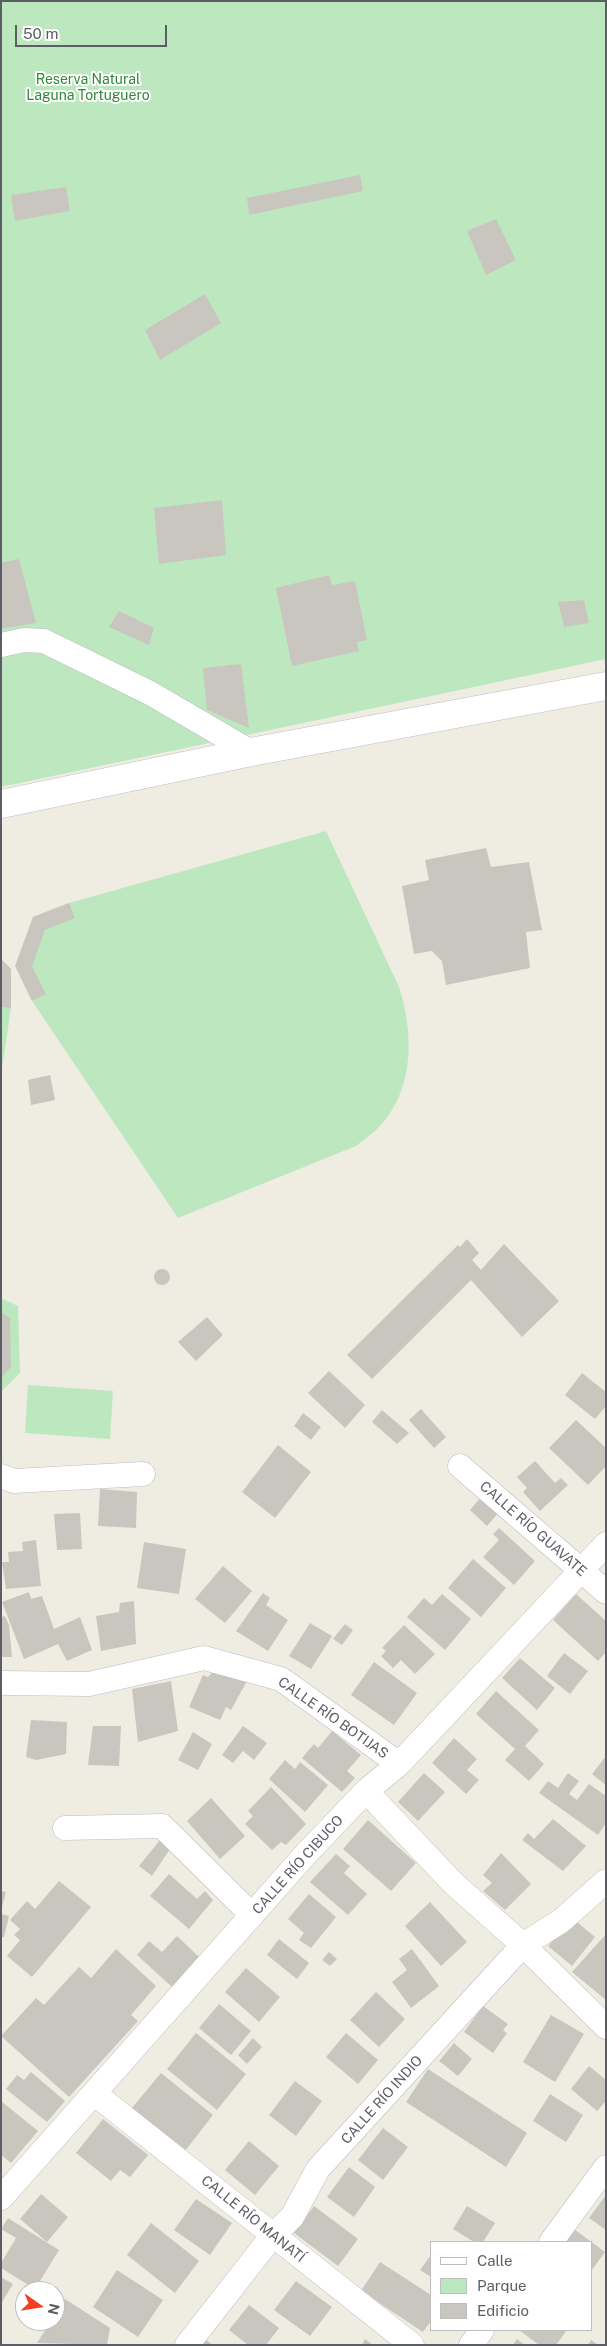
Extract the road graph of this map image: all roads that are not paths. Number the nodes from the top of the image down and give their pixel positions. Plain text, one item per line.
1 (1, 645) edge
2 (606, 686) edge
3 (251, 752) junction
4 (1, 804) edge
5 (460, 1466) dead end
6 (143, 1474) dead end
7 (1, 1476) edge
8 (606, 1544) edge
9 (582, 1572) junction
10 (606, 1592) edge
11 (1, 1683) edge
12 (399, 1764) junction
13 (366, 1791) junction
14 (65, 1828) dead end
15 (606, 1881) edge
16 (252, 1915) junction
17 (523, 1946) junction
18 (606, 2027) edge
19 (95, 2094) junction
20 (606, 2167) edge
21 (1, 2198) edge
22 (273, 2235) junction
23 (552, 2241) edge
24 (481, 2331) edge
25 (187, 2345) edge
26 (412, 2345) edge
27 (471, 2345) edge

1 - 3 street
2 - 3 street
3 - 4 street
5 - 9 street, CALLE RÍO GUAVATE
6 - 7 street
8 - 9 street, CALLE RÍO CIBUCO
9 - 10 street, CALLE RÍO GUAVATE
9 - 12 street, CALLE RÍO CIBUCO
11 - 12 street, CALLE RÍO BOTIJAS
12 - 13 street, CALLE RÍO CIBUCO
13 - 16 street, CALLE RÍO CIBUCO
13 - 17 street
14 - 16 street
15 - 17 street, CALLE RÍO INDIO
16 - 19 street, CALLE RÍO CIBUCO
17 - 18 street
17 - 22 street, CALLE RÍO INDIO
19 - 21 street, CALLE RÍO CIBUCO
19 - 22 street, CALLE RÍO MANATÍ
20 - 23 street
22 - 25 street, CALLE RÍO INDIO
22 - 26 street, CALLE RÍO MANATÍ
24 - 27 street

